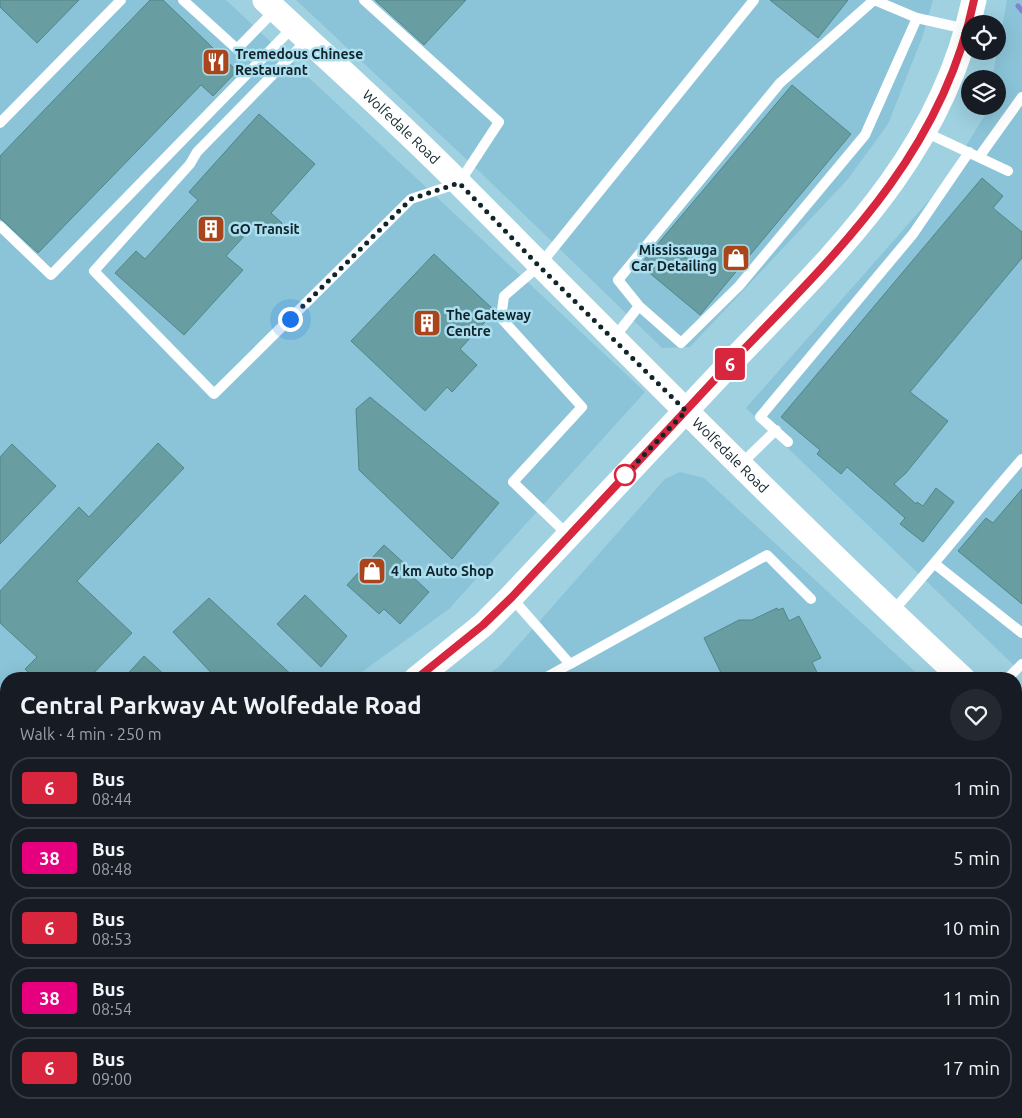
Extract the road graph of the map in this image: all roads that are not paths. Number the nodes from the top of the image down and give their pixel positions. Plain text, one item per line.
1 (121, 0) edge
2 (183, 0) edge
3 (364, 0) edge
4 (754, 0) edge
5 (874, 0) edge
6 (974, 0) edge
7 (270, 5) edge
8 (970, 15) edge
9 (918, 18) junction
10 (961, 28) edge
11 (300, 33) junction
12 (961, 49) edge
13 (1022, 97) edge
14 (0, 123) edge
15 (925, 132) junction
16 (974, 155) junction
17 (1008, 171) dead end
18 (459, 183) junction
19 (0, 226) edge
20 (539, 266) junction
21 (640, 306) junction
22 (613, 339) junction
23 (686, 411) junction
24 (776, 430) junction
25 (788, 442) dead end
26 (1022, 459) edge
27 (741, 464) junction
28 (569, 535) junction
29 (935, 564) junction
30 (512, 597) junction
31 (811, 600) dead end
32 (892, 612) junction
33 (1022, 633) edge
34 (570, 664) junction
35 (425, 672) edge
36 (556, 672) edge
37 (956, 672) edge

1 - 14 lane
2 - 7 lane
3 - 18 lane
4 - 20 lane
5 - 9 lane
5 - 21 lane
6 - 8 street
7 - 11 street, Wolfedale Road
9 - 10 lane
9 - 21 lane
11 - 18 street, Wolfedale Road
11 - 18 lane
11 - 19 lane
12 - 15 street
13 - 16 lane
15 - 16 lane
15 - 23 street
16 - 17 lane
16 - 24 lane
18 - 20 street, Wolfedale Road
20 - 22 street, Wolfedale Road
20 - 28 lane
21 - 22 lane
22 - 23 street, Wolfedale Road
23 - 27 street, Wolfedale Road
23 - 28 street
24 - 25 lane
24 - 27 lane
26 - 29 lane
27 - 32 street, Wolfedale Road
28 - 30 street
29 - 32 lane
29 - 33 lane
30 - 34 lane
30 - 35 street
31 - 34 lane
32 - 37 street, Wolfedale Road
34 - 36 lane

